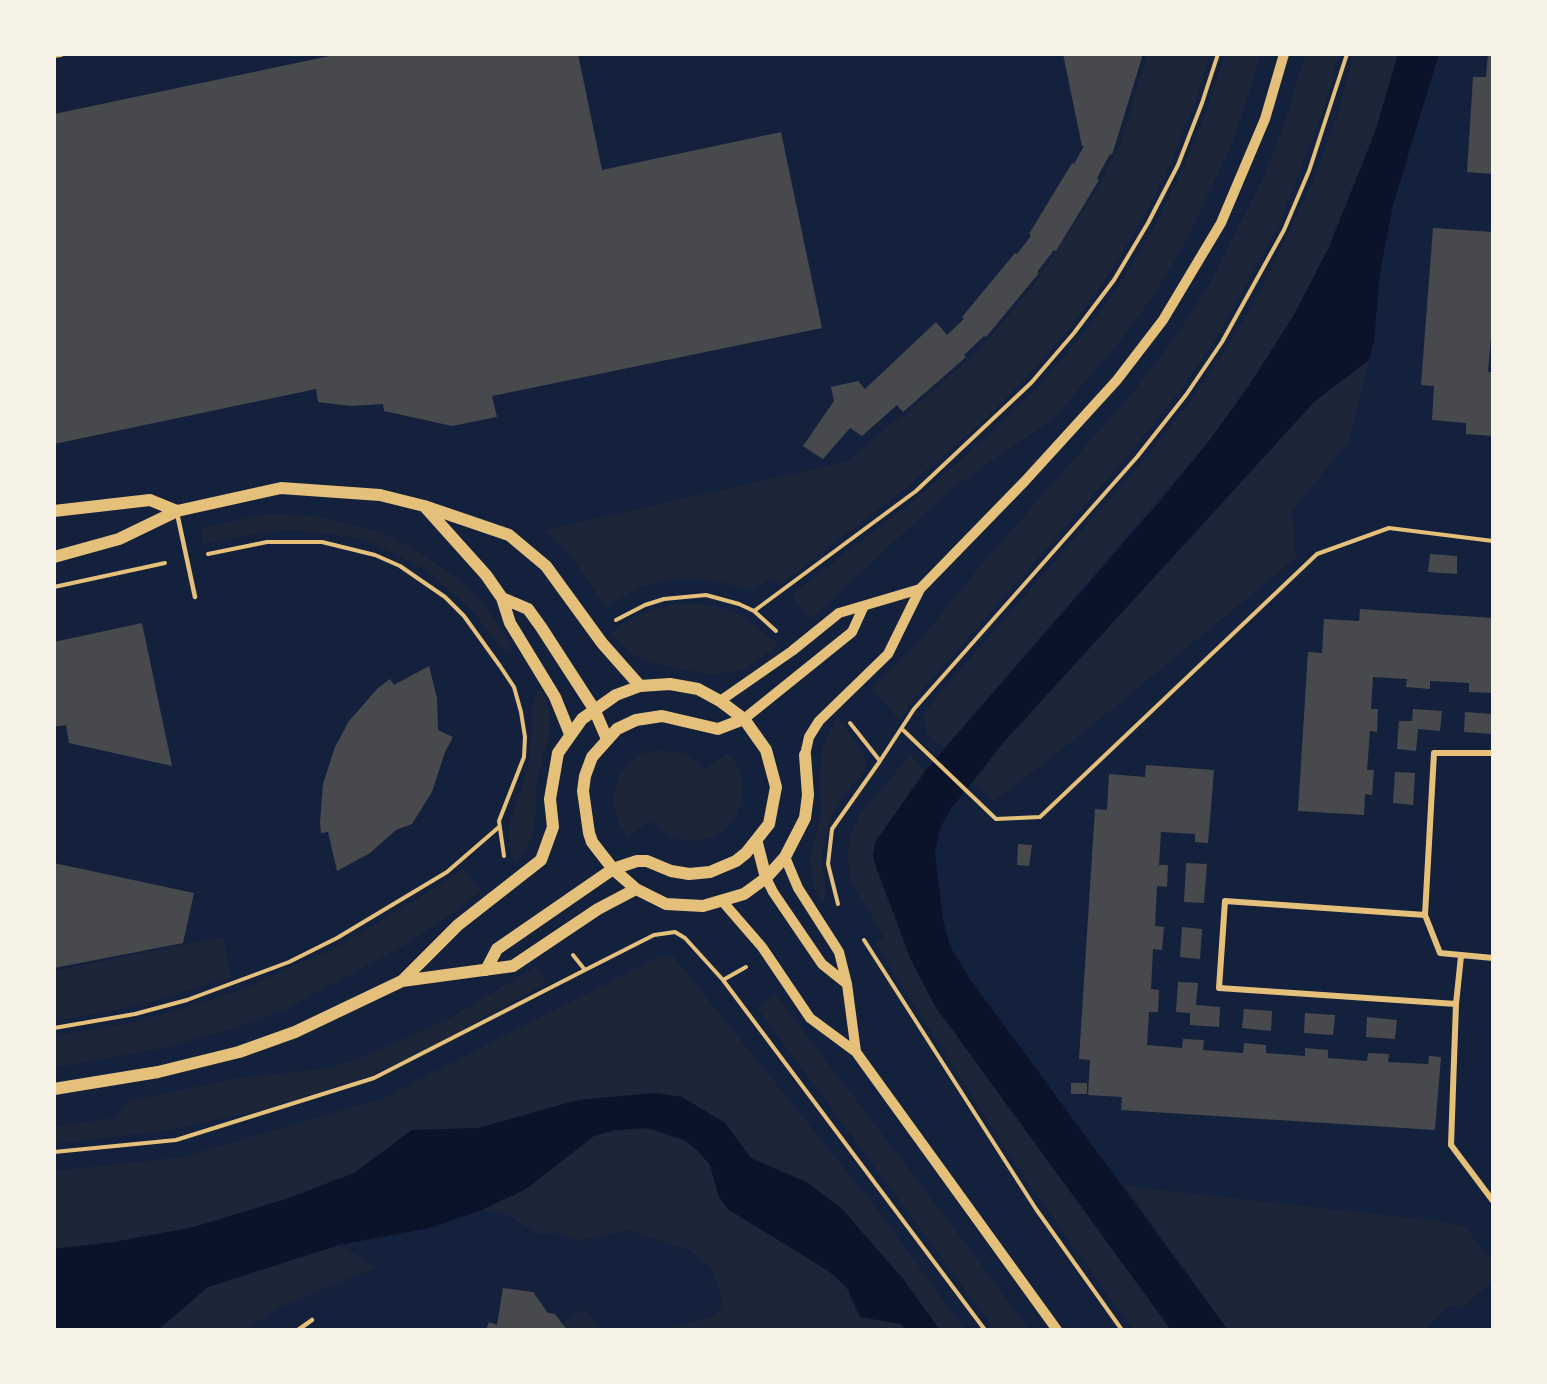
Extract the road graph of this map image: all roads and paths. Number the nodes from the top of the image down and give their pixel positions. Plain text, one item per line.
1 (61, 54) edge
2 (1218, 54) edge
3 (1284, 54) edge
4 (1347, 54) edge
5 (54, 56) edge
6 (424, 506) junction
7 (177, 510) junction
8 (54, 511) edge
9 (1493, 541) edge
10 (54, 557) edge
11 (186, 559) junction
12 (54, 587) edge
13 (920, 589) junction
14 (195, 597) dead end
15 (502, 598) junction
16 (863, 608) junction
17 (754, 611) dead end
18 (639, 686) junction
19 (514, 687) dead end
20 (720, 701) junction
21 (594, 709) junction
22 (744, 719) junction
23 (903, 730) junction
24 (570, 734) junction
25 (607, 740) junction
26 (1493, 753) edge
27 (805, 755) joint
28 (879, 761) dead end
29 (499, 827) dead end
30 (757, 843) junction
31 (785, 857) junction
32 (613, 869) junction
33 (766, 878) junction
34 (636, 889) junction
35 (723, 902) junction
36 (840, 903) dead end
37 (844, 909) dead end
38 (1425, 915) junction
39 (861, 934) dead end
40 (1461, 956) junction
41 (1493, 958) edge
42 (486, 970) junction
43 (585, 970) dead end
44 (723, 980) dead end
45 (402, 981) junction
46 (847, 984) junction
47 (1456, 1004) junction
48 (54, 1028) edge
49 (856, 1052) junction
50 (54, 1089) edge
51 (54, 1152) edge
52 (1493, 1201) edge
53 (312, 1320) dead end
54 (298, 1330) edge
55 (985, 1330) edge
56 (1057, 1330) edge
57 (1122, 1330) edge

1 - 5 street
2 - 17 path
3 - 13 street
4 - 23 path
6 - 7 main road
6 - 15 main road
6 - 18 main road
7 - 8 main road
7 - 10 main road
7 - 11 lane
9 - 23 path
11 - 12 path
11 - 14 lane
11 - 19 path
13 - 16 street
13 - 27 street
15 - 21 main road
15 - 24 main road
16 - 20 street
16 - 22 street
18 - 20 main road
18 - 21 main road
20 - 22 main road
21 - 24 main road
21 - 25 main road
22 - 25 main road
22 - 30 main road
23 - 28 path
24 - 45 main road
25 - 32 main road
26 - 38 street
27 - 31 main road
29 - 48 path
30 - 32 main road
30 - 33 main road
31 - 33 main road
31 - 46 street
32 - 34 main road
32 - 42 main road
33 - 35 main road
33 - 46 street
34 - 35 main road
34 - 42 main road
35 - 49 street
36 - 37 path
38 - 40 street
38 - 47 street
39 - 57 path
40 - 41 street
40 - 47 street
42 - 45 main road
43 - 51 path
44 - 55 path
45 - 50 main road
46 - 49 street
47 - 52 street
49 - 56 street
53 - 54 lane

